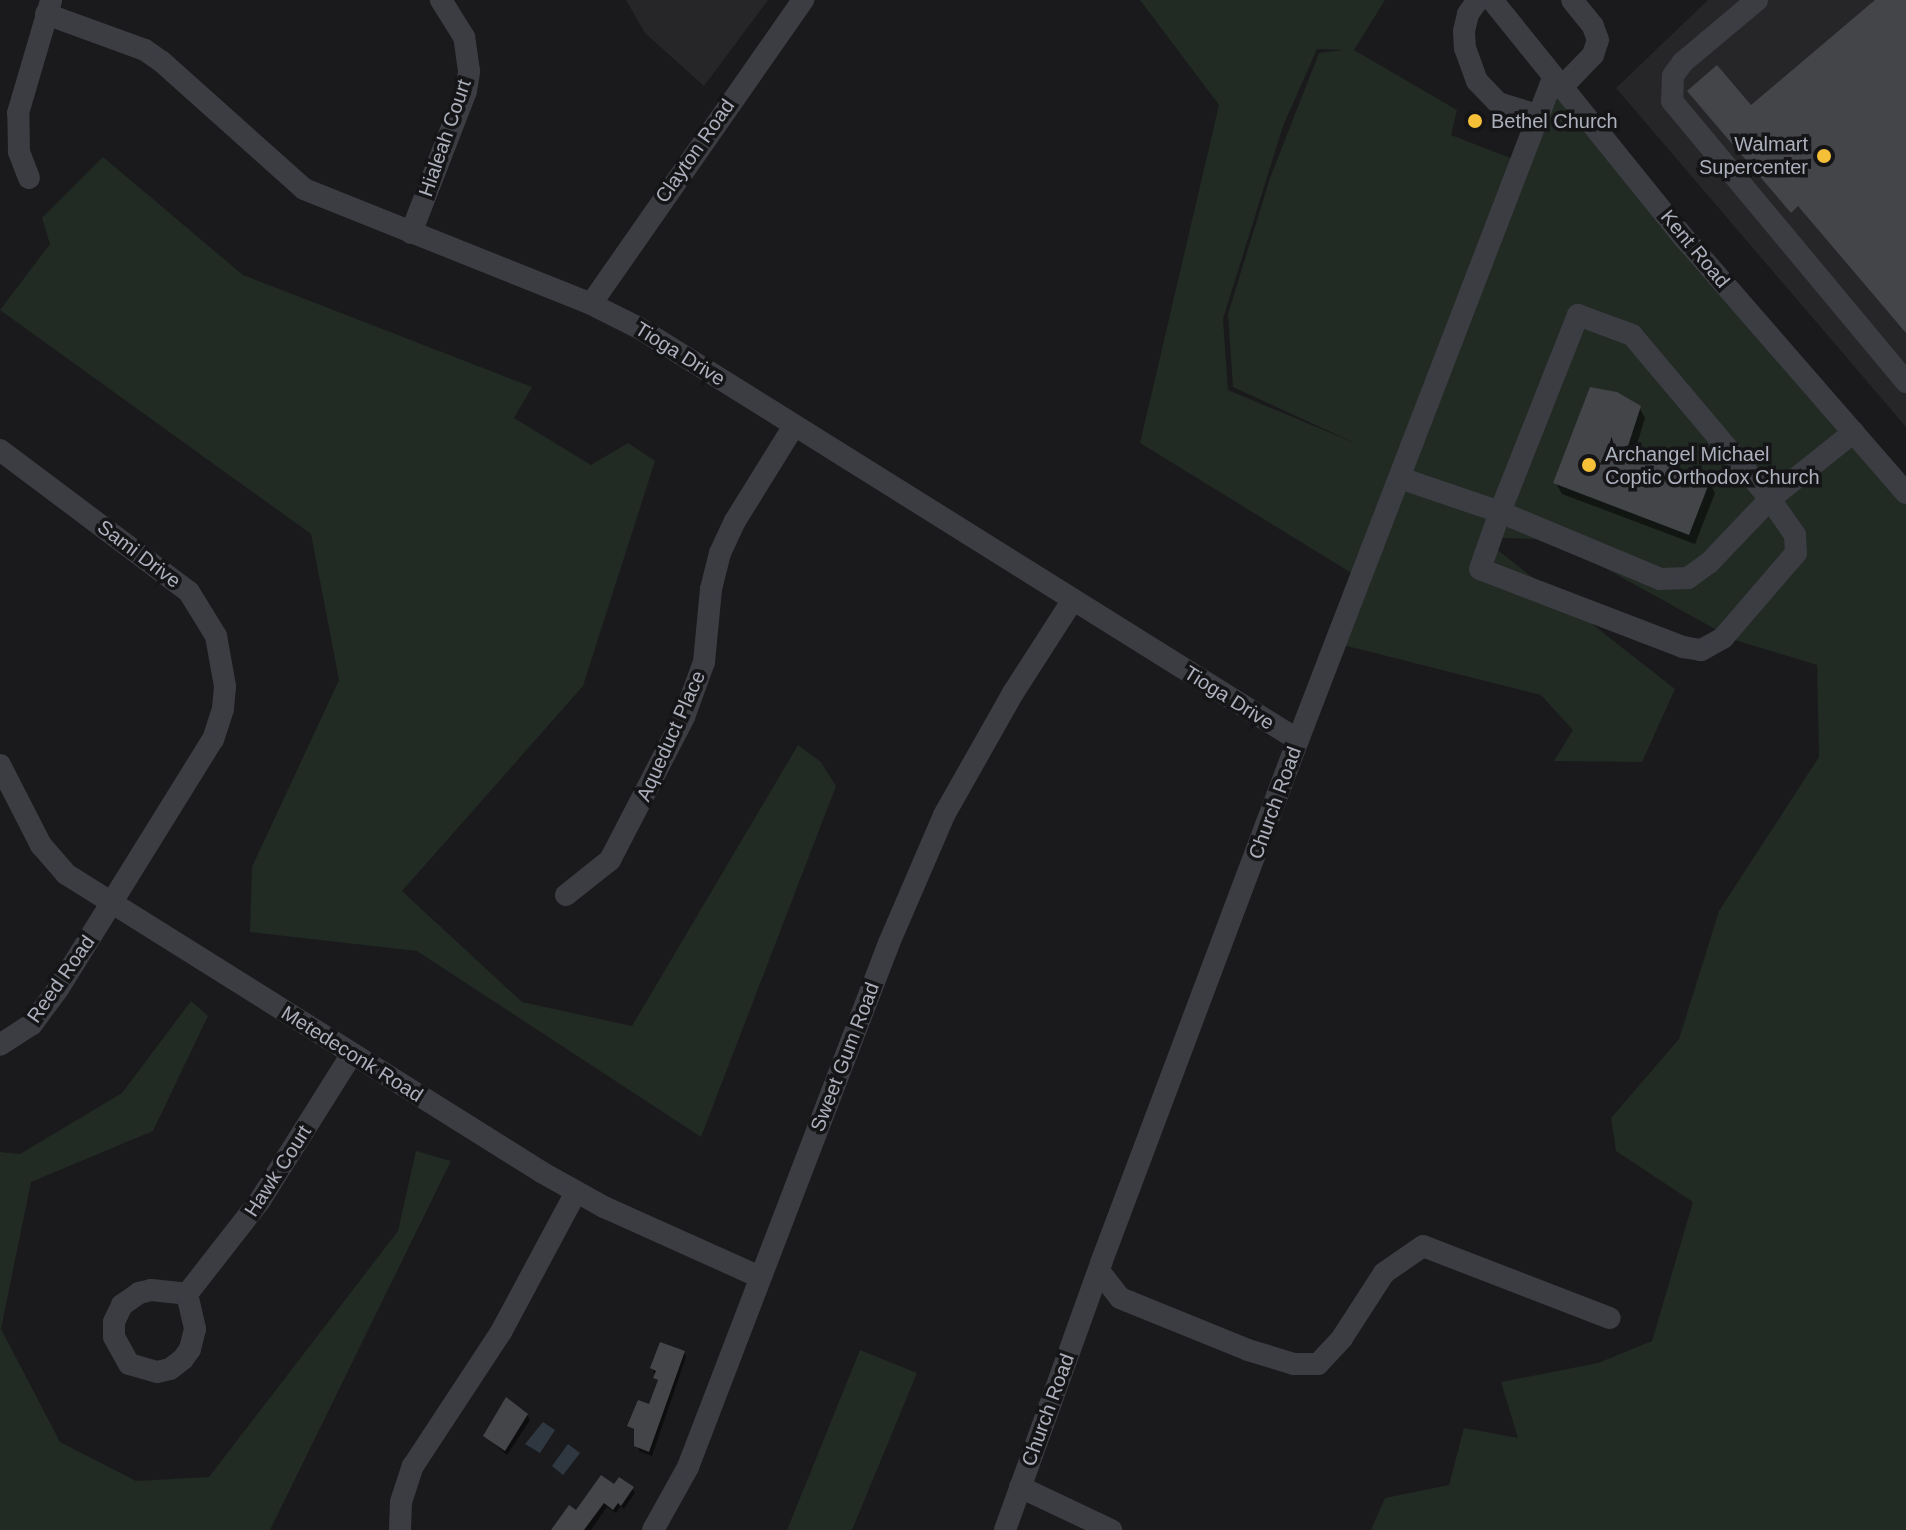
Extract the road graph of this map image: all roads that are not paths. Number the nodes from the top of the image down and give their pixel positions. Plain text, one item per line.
1 (441, 0) edge
2 (803, 0) edge
3 (1478, 0) edge
4 (1492, 0) edge
5 (1572, 0) edge
6 (1757, 0) edge
7 (48, 7) edge
8 (1557, 83) junction
9 (1537, 115) junction
10 (29, 178) dead end
11 (411, 233) junction
12 (591, 304) junction
13 (1906, 382) edge
14 (794, 426) junction
15 (1854, 432) junction
16 (0, 450) edge
17 (1400, 478) junction
18 (1906, 493) edge
19 (1770, 499) junction
20 (1500, 512) junction
21 (1072, 601) junction
22 (1298, 740) junction
23 (0, 765) edge
24 (566, 895) dead end
25 (112, 903) junction
26 (0, 1045) edge
27 (352, 1054) junction
28 (576, 1192) junction
29 (1099, 1271) junction
30 (760, 1277) junction
31 (193, 1289) dead end
32 (1120, 1298) junction
33 (1088, 1301) junction
34 (1610, 1318) dead end
35 (1020, 1487) junction
36 (400, 1530) edge
37 (653, 1530) edge
38 (1005, 1530) edge
39 (1111, 1530) edge

1 - 11 street, Hialeah Court
2 - 12 street, Clayton Road
3 - 9 street
4 - 8 street, Kent Road
5 - 8 street
6 - 13 street
7 - 10 street
7 - 11 street, Tioga Drive
8 - 9 street, Church Road
8 - 15 street, Kent Road
9 - 17 street, Church Road
11 - 12 street, Tioga Drive
12 - 14 street, Tioga Drive
14 - 21 street, Tioga Drive
14 - 24 street, Aqueduct Place
15 - 18 street, Kent Road
15 - 19 street
16 - 25 street, Sami Drive
17 - 20 street
17 - 22 street, Church Road
19 - 20 street
19 - 20 street
19 - 20 street
21 - 22 street, Tioga Drive
21 - 30 street, Sweet Gum Road
22 - 29 street, Church Road
23 - 25 street, Metedeconk Road
25 - 26 street, Reed Road
25 - 27 street, Metedeconk Road
27 - 28 street, Metedeconk Road
27 - 31 street, Hawk Court
28 - 30 street, Metedeconk Road
28 - 36 street
29 - 32 street
29 - 33 street, Church Road
30 - 37 street, Sweet Gum Road
32 - 33 street
32 - 34 street
33 - 35 street, Church Road
35 - 38 street, Church Road
35 - 39 street

